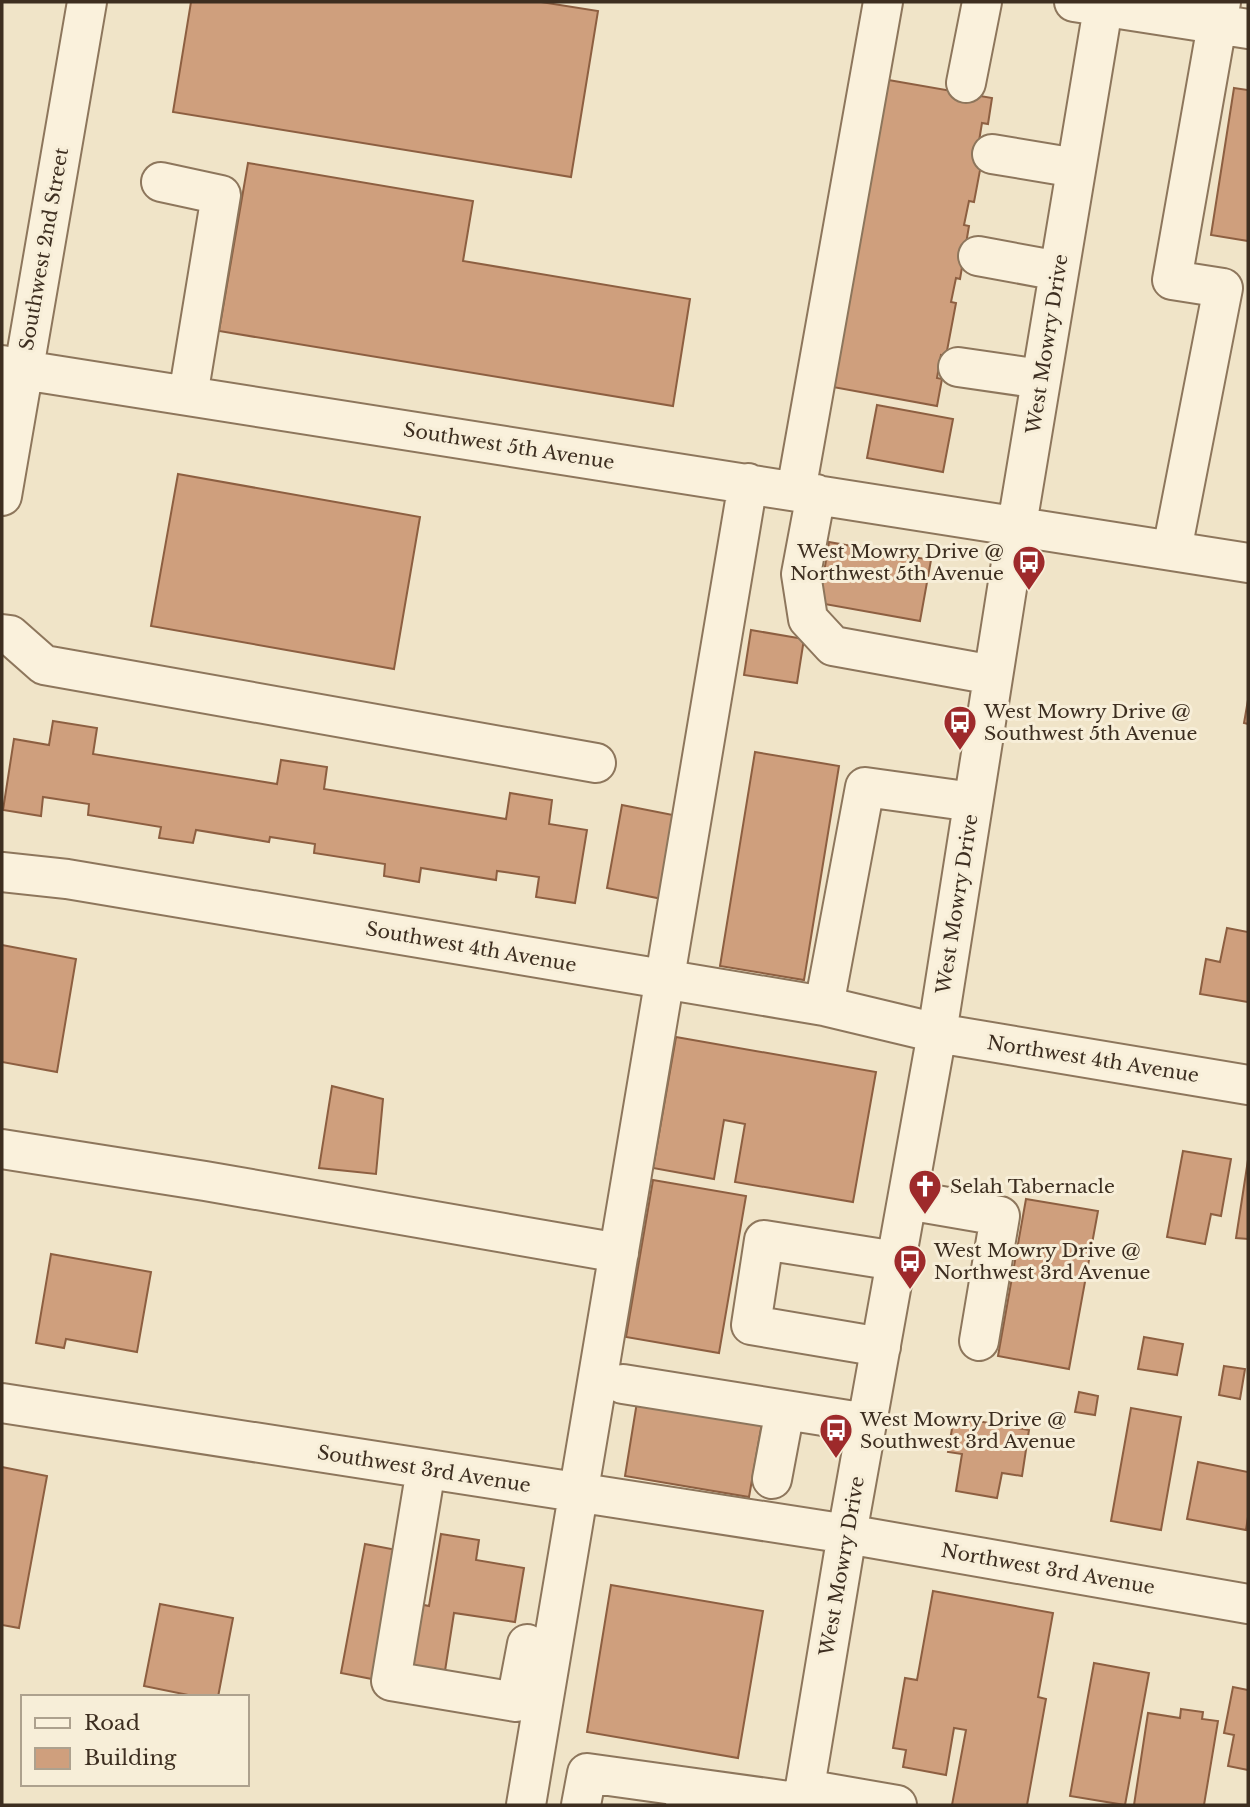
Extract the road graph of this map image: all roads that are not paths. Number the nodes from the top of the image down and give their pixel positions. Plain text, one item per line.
1 (87, 2) edge
2 (883, 2) edge
3 (982, 2) edge
4 (1094, 3) edge
5 (1229, 19) edge
6 (966, 83) dead end
7 (992, 154) dead end
8 (1076, 169) junction
9 (161, 182) dead end
10 (978, 256) dead end
11 (1059, 271) junction
12 (1236, 290) edge
13 (958, 367) dead end
14 (12, 368) edge
15 (1041, 379) junction
16 (188, 396) junction
17 (748, 483) junction
18 (806, 492) junction
19 (2, 496) edge
20 (1017, 525) junction
21 (1172, 550) junction
22 (1248, 563) edge
23 (2, 634) edge
24 (993, 675) junction
25 (596, 763) dead end
26 (973, 802) junction
27 (2, 872) edge
28 (665, 979) junction
29 (824, 1006) junction
30 (937, 1033) junction
31 (1248, 1085) edge
32 (2, 1149) edge
33 (907, 1200) junction
34 (619, 1253) junction
35 (896, 1261) junction
36 (979, 1341) dead end
37 (881, 1348) junction
38 (623, 1384) dead end
39 (2, 1403) edge
40 (785, 1410) junction
41 (867, 1423) junction
42 (426, 1469) junction
43 (772, 1479) dead end
44 (579, 1493) junction
45 (847, 1534) junction
46 (1248, 1604) edge
47 (527, 1644) dead end
48 (687, 1796) edge
49 (803, 1799) edge
50 (526, 1805) edge
51 (581, 1805) edge
52 (897, 1805) edge

1 - 14 street, Southwest 2nd Street
2 - 18 street
3 - 6 street
4 - 5 street
4 - 8 street, West Mowry Drive
5 - 12 street
7 - 8 street
8 - 11 street, West Mowry Drive
9 - 16 street
10 - 11 street
11 - 15 street, West Mowry Drive
12 - 21 street
13 - 15 street
14 - 16 street, Southwest 5th Avenue
14 - 19 street, Southwest 2nd Street
15 - 20 street, West Mowry Drive
16 - 17 street, Southwest 5th Avenue
17 - 18 street, Southwest 5th Avenue
17 - 28 street
18 - 20 street, Southwest 5th Avenue
18 - 24 street
20 - 21 street, Southwest 5th Avenue
20 - 24 street, West Mowry Drive
21 - 22 street, Southwest 5th Avenue
23 - 25 street
24 - 26 street, West Mowry Drive
26 - 29 street
26 - 30 street, West Mowry Drive
27 - 28 street, Southwest 4th Avenue
28 - 29 street, Southwest 4th Avenue
28 - 34 street
29 - 30 street, Southwest 4th Avenue
30 - 31 street, Northwest 4th Avenue
30 - 33 street, West Mowry Drive
32 - 34 street
33 - 35 street, West Mowry Drive
33 - 36 street
34 - 44 street
35 - 37 street, West Mowry Drive
35 - 37 street
37 - 41 street, West Mowry Drive
38 - 40 street
39 - 42 street, Southwest 3rd Avenue
40 - 41 street
40 - 43 street
41 - 45 street, West Mowry Drive
42 - 44 street, Southwest 3rd Avenue
42 - 47 street
44 - 45 street, Southwest 3rd Avenue
44 - 50 street
45 - 46 street, Northwest 3rd Avenue
45 - 49 street, West Mowry Drive
48 - 49 street
48 - 51 street
49 - 52 street

